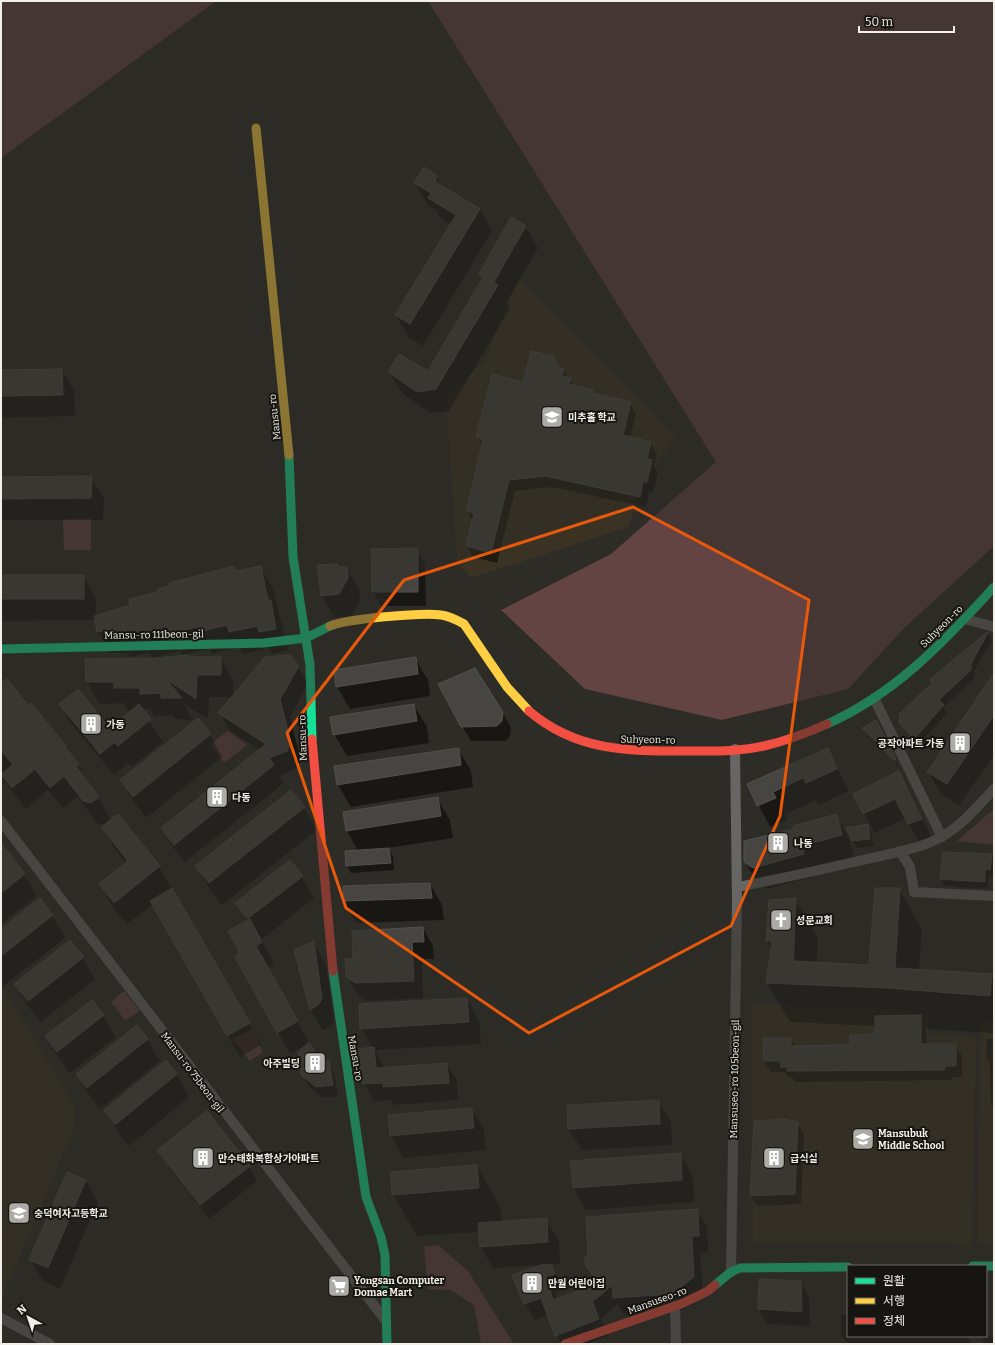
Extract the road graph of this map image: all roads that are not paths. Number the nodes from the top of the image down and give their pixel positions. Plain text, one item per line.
1 (256, 128) dead end
2 (994, 587) edge
3 (965, 619) junction
4 (994, 627) edge
5 (306, 638) junction
6 (1, 649) edge
7 (874, 698) junction
8 (734, 749) junction
9 (994, 789) edge
10 (1, 821) edge
11 (942, 837) junction
12 (900, 851) junction
13 (737, 887) junction
14 (994, 896) edge
15 (847, 1266) edge
16 (731, 1272) junction
17 (675, 1306) junction
18 (1, 1318) edge
19 (386, 1321) junction
20 (50, 1344) edge
21 (387, 1344) edge
22 (565, 1344) edge
23 (676, 1344) edge

1 - 5 street, Mansu-ro
2 - 3 street, Suhyeon-ro
3 - 4 street
3 - 7 street, Suhyeon-ro
5 - 6 street, Mansu-ro 111beon-gil
5 - 8 street, Suhyeon-ro
5 - 19 street, Mansu-ro
7 - 8 street, Suhyeon-ro
7 - 11 street
8 - 13 street, Mansuseo-ro 105beon-gil
9 - 11 street
10 - 19 street, Mansu-ro 75beon-gil
11 - 12 street
12 - 13 street
12 - 14 street
13 - 16 street, Mansuseo-ro 105beon-gil
15 - 16 street, Mansuseo-ro
16 - 17 street, Mansuseo-ro
17 - 22 street, Mansuseo-ro
17 - 23 street
18 - 20 street
19 - 21 street, Mansu-ro

